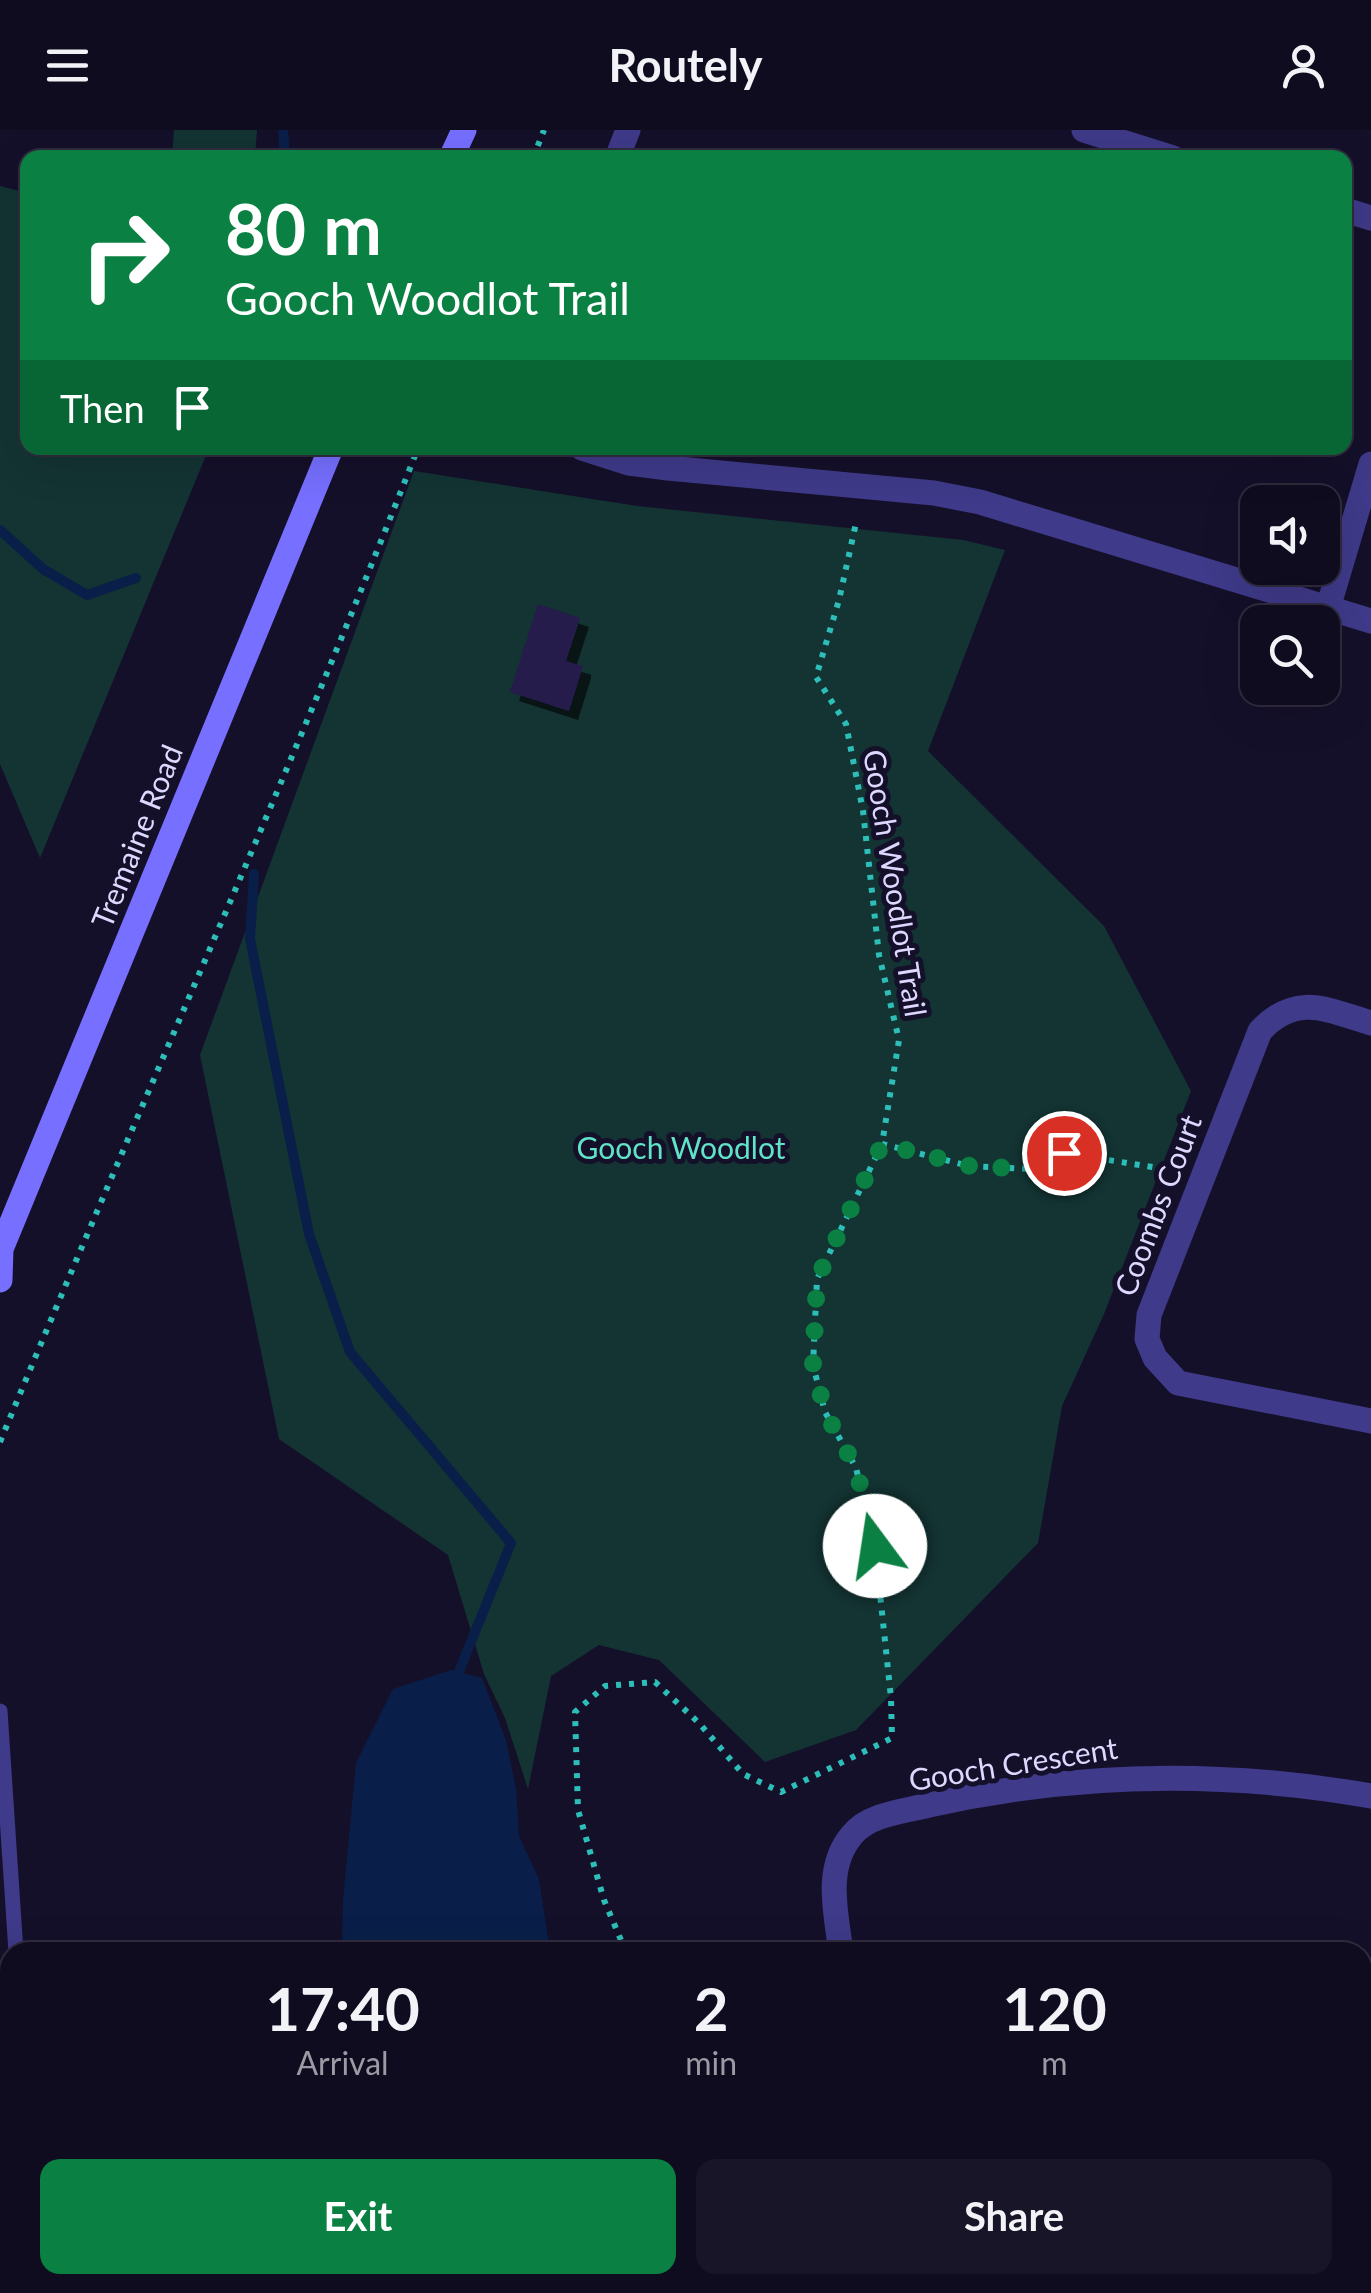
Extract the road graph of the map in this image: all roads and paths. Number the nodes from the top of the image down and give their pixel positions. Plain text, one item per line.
1 (1084, 130) edge
2 (1148, 150) edge
3 (329, 455) edge
4 (415, 455) edge
5 (604, 455) edge
6 (1371, 464) edge
7 (856, 523) dead end
8 (1318, 605) edge
9 (1329, 605) edge
10 (1340, 612) edge
11 (1371, 621) edge
12 (1371, 1023) edge
13 (882, 1144) junction
14 (1165, 1169) dead end
15 (1, 1249) edge
16 (0, 1280) edge
17 (1371, 1421) edge
18 (0, 1442) edge
19 (0, 1711) edge
20 (1371, 1796) edge
21 (10, 1942) edge
22 (622, 1942) edge
23 (840, 1942) edge

1 - 2 street
3 - 15 main road, Tremaine Road
4 - 18 path
5 - 8 street
6 - 9 street
7 - 13 path, Gooch Woodlot Trail
10 - 11 street
12 - 17 street, Coombs Court
13 - 14 path
13 - 22 path, Gooch Woodlot Trail
15 - 16 main road, Tremaine Road
19 - 21 lane
20 - 23 street, Gooch Crescent

